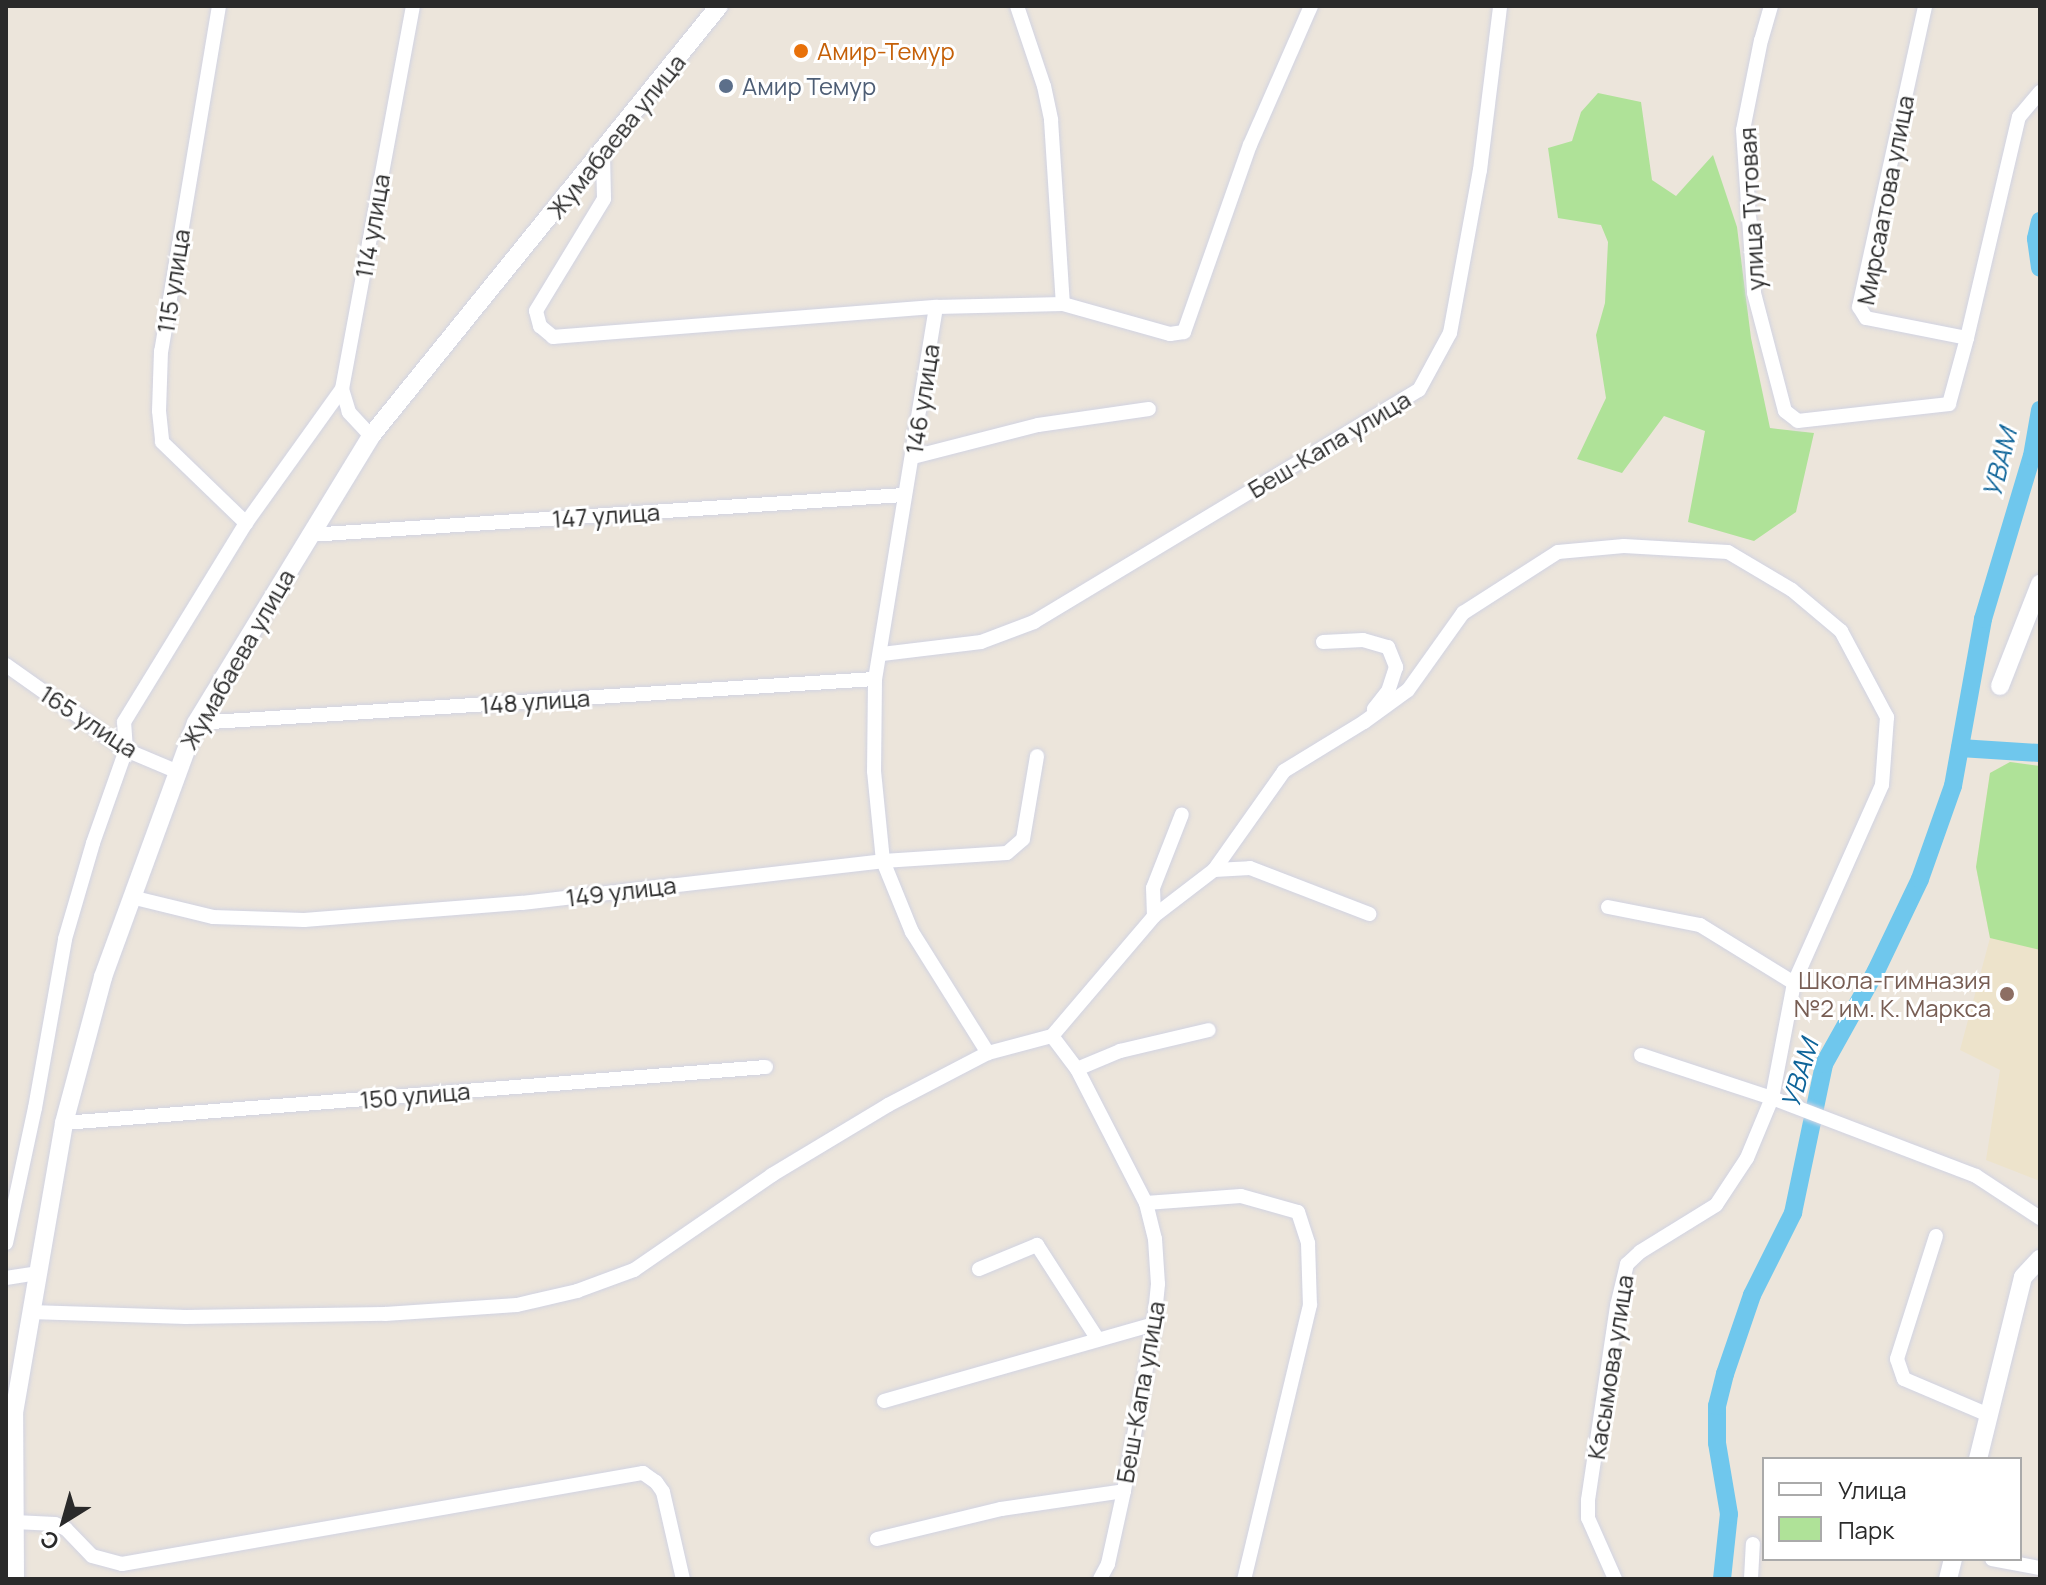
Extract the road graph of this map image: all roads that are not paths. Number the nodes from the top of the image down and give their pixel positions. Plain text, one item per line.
1 (219, 6) edge
2 (413, 6) edge
3 (719, 6) edge
4 (1017, 6) edge
5 (1311, 6) edge
6 (1500, 6) edge
7 (1771, 6) edge
8 (1925, 6) edge
9 (2040, 92) edge
10 (603, 154) junction
11 (1063, 304) junction
12 (936, 307) junction
13 (1967, 338) junction
14 (342, 389) junction
15 (1149, 409) dead end
16 (371, 436) junction
17 (913, 457) junction
18 (904, 495) junction
19 (246, 523) junction
20 (309, 535) junction
21 (2040, 584) edge
22 (1323, 642) dead end
23 (882, 654) junction
24 (6, 665) edge
25 (875, 679) junction
26 (2000, 686) dead end
27 (1364, 722) junction
28 (196, 723) junction
29 (126, 750) junction
30 (1037, 756) dead end
31 (176, 771) junction
32 (1182, 814) dead end
33 (883, 861) junction
34 (1214, 870) junction
35 (131, 897) junction
36 (1608, 907) dead end
37 (1369, 914) dead end
38 (1154, 916) junction
39 (1794, 983) junction
40 (1209, 1030) dead end
41 (1052, 1036) junction
42 (988, 1053) junction
43 (1641, 1055) dead end
44 (766, 1067) dead end
45 (1077, 1069) junction
46 (1778, 1101) junction
47 (64, 1123) junction
48 (1146, 1203) junction
49 (2040, 1218) edge
50 (1936, 1236) dead end
51 (6, 1243) edge
52 (2040, 1259) edge
53 (979, 1269) dead end
54 (36, 1273) junction
55 (6, 1278) edge
56 (30, 1312) junction
57 (1154, 1324) junction
58 (1097, 1338) junction
59 (884, 1401) dead end
60 (1989, 1415) junction
61 (1978, 1457) edge
62 (1124, 1491) junction
63 (15, 1522) junction
64 (877, 1539) dead end
65 (1753, 1544) dead end
66 (2003, 1561) edge
67 (2040, 1568) edge
68 (15, 1579) edge
69 (683, 1579) edge
70 (1100, 1579) edge
71 (1244, 1579) edge
72 (1615, 1579) edge
73 (1751, 1579) edge

1 - 19 street, 115 улица
2 - 14 street, 114 улица
3 - 10 street, Жумабаева улица
4 - 11 street
5 - 11 street
6 - 23 street, Беш-Капа улица
7 - 13 street, улица Тутовая
8 - 13 street, Мирсаатова улица
9 - 13 street
10 - 12 street, 146 улица
10 - 16 street, Жумабаева улица
11 - 12 street
12 - 17 street, 146 улица
14 - 16 street
14 - 19 street
15 - 17 street
16 - 20 street, Жумабаева улица
17 - 18 street, 146 улица
18 - 20 street, 147 улица
18 - 23 street, 146 улица
19 - 29 street
20 - 28 street, Жумабаева улица
21 - 26 street
22 - 27 street
23 - 25 street, 146 улица
24 - 29 street, 165 улица
25 - 28 street, 148 улица
25 - 33 street, 146 улица
27 - 34 street, Касымова улица
27 - 39 street, Касымова улица
28 - 31 street, Жумабаева улица
29 - 31 street, 165 улица
29 - 51 street
30 - 33 street, 149 улица
31 - 35 street, Жумабаева улица
32 - 38 street
33 - 35 street, 149 улица
33 - 42 street, 146 улица
34 - 37 street
34 - 38 street, Касымова улица
35 - 47 street, Жумабаева улица
36 - 39 street
38 - 41 street, Касымова улица
39 - 46 street, Касымова улица
40 - 45 street
41 - 42 street
41 - 45 street, Беш-Капа улица
42 - 56 street
43 - 46 street
44 - 47 street, 150 улица
45 - 48 street, Беш-Капа улица
46 - 49 street
46 - 72 street, Касымова улица
47 - 54 street, Жумабаева улица
48 - 57 street, Беш-Капа улица
48 - 71 street
50 - 60 street
52 - 60 street
53 - 58 street
54 - 55 street
54 - 56 street, Жумабаева улица
56 - 63 street, Жумабаева улица
57 - 58 street
57 - 62 street, Беш-Капа улица
58 - 59 street
60 - 61 street
62 - 64 street
62 - 70 street, Беш-Капа улица
63 - 68 street, Жумабаева улица
63 - 69 street
65 - 73 street
66 - 67 street

